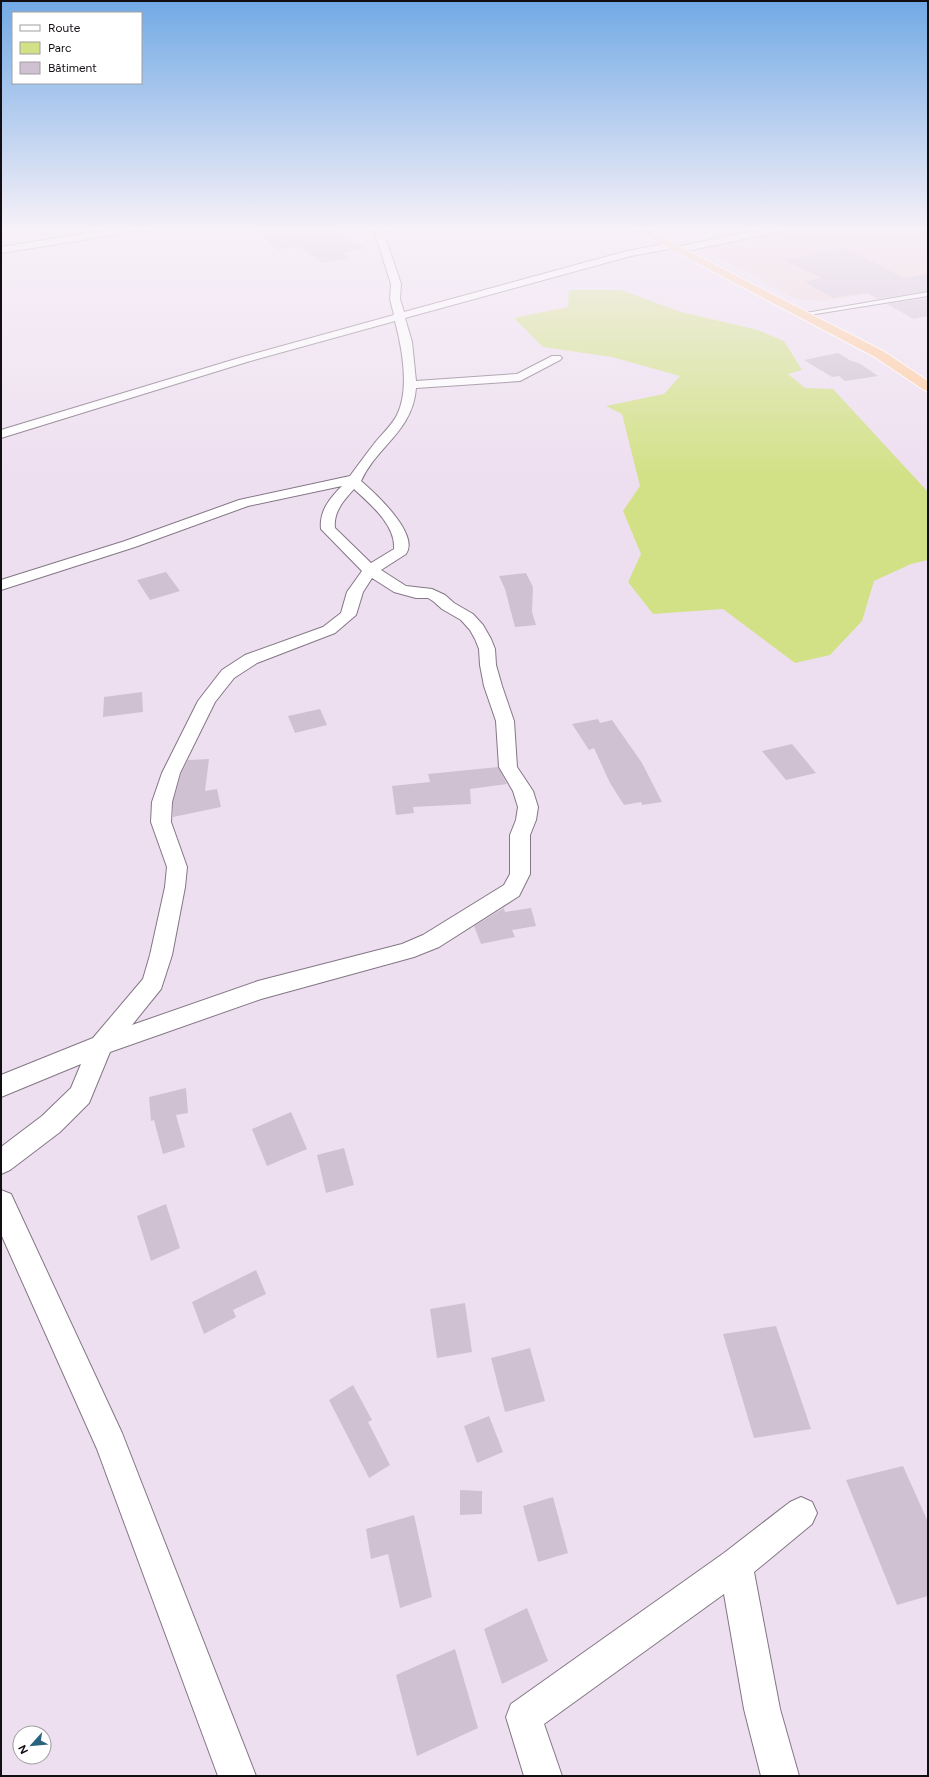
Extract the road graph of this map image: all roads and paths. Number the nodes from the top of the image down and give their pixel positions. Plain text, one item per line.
1 (397, 310) edge
2 (424, 310) edge
3 (795, 310) edge
4 (828, 310) edge
5 (803, 314) junction
6 (398, 317) junction
7 (556, 358) dead end
8 (410, 385) junction
9 (928, 387) edge
10 (1, 434) edge
11 (355, 481) junction
12 (370, 570) junction
13 (1, 585) edge
14 (101, 1045) junction
15 (1, 1086) edge
16 (1, 1162) edge
17 (1, 1203) edge
18 (802, 1513) dead end
19 (736, 1565) junction
20 (237, 1776) edge
21 (543, 1776) edge
22 (780, 1776) edge

1 - 6 street
2 - 6 street
3 - 5 highway
4 - 5 lane
5 - 9 highway
6 - 8 street
6 - 10 street
7 - 8 street
8 - 11 street
11 - 12 street
11 - 12 street
11 - 13 street
12 - 14 street
12 - 14 street
14 - 15 street
14 - 16 street
17 - 20 street
18 - 19 street
19 - 21 street
19 - 22 street

